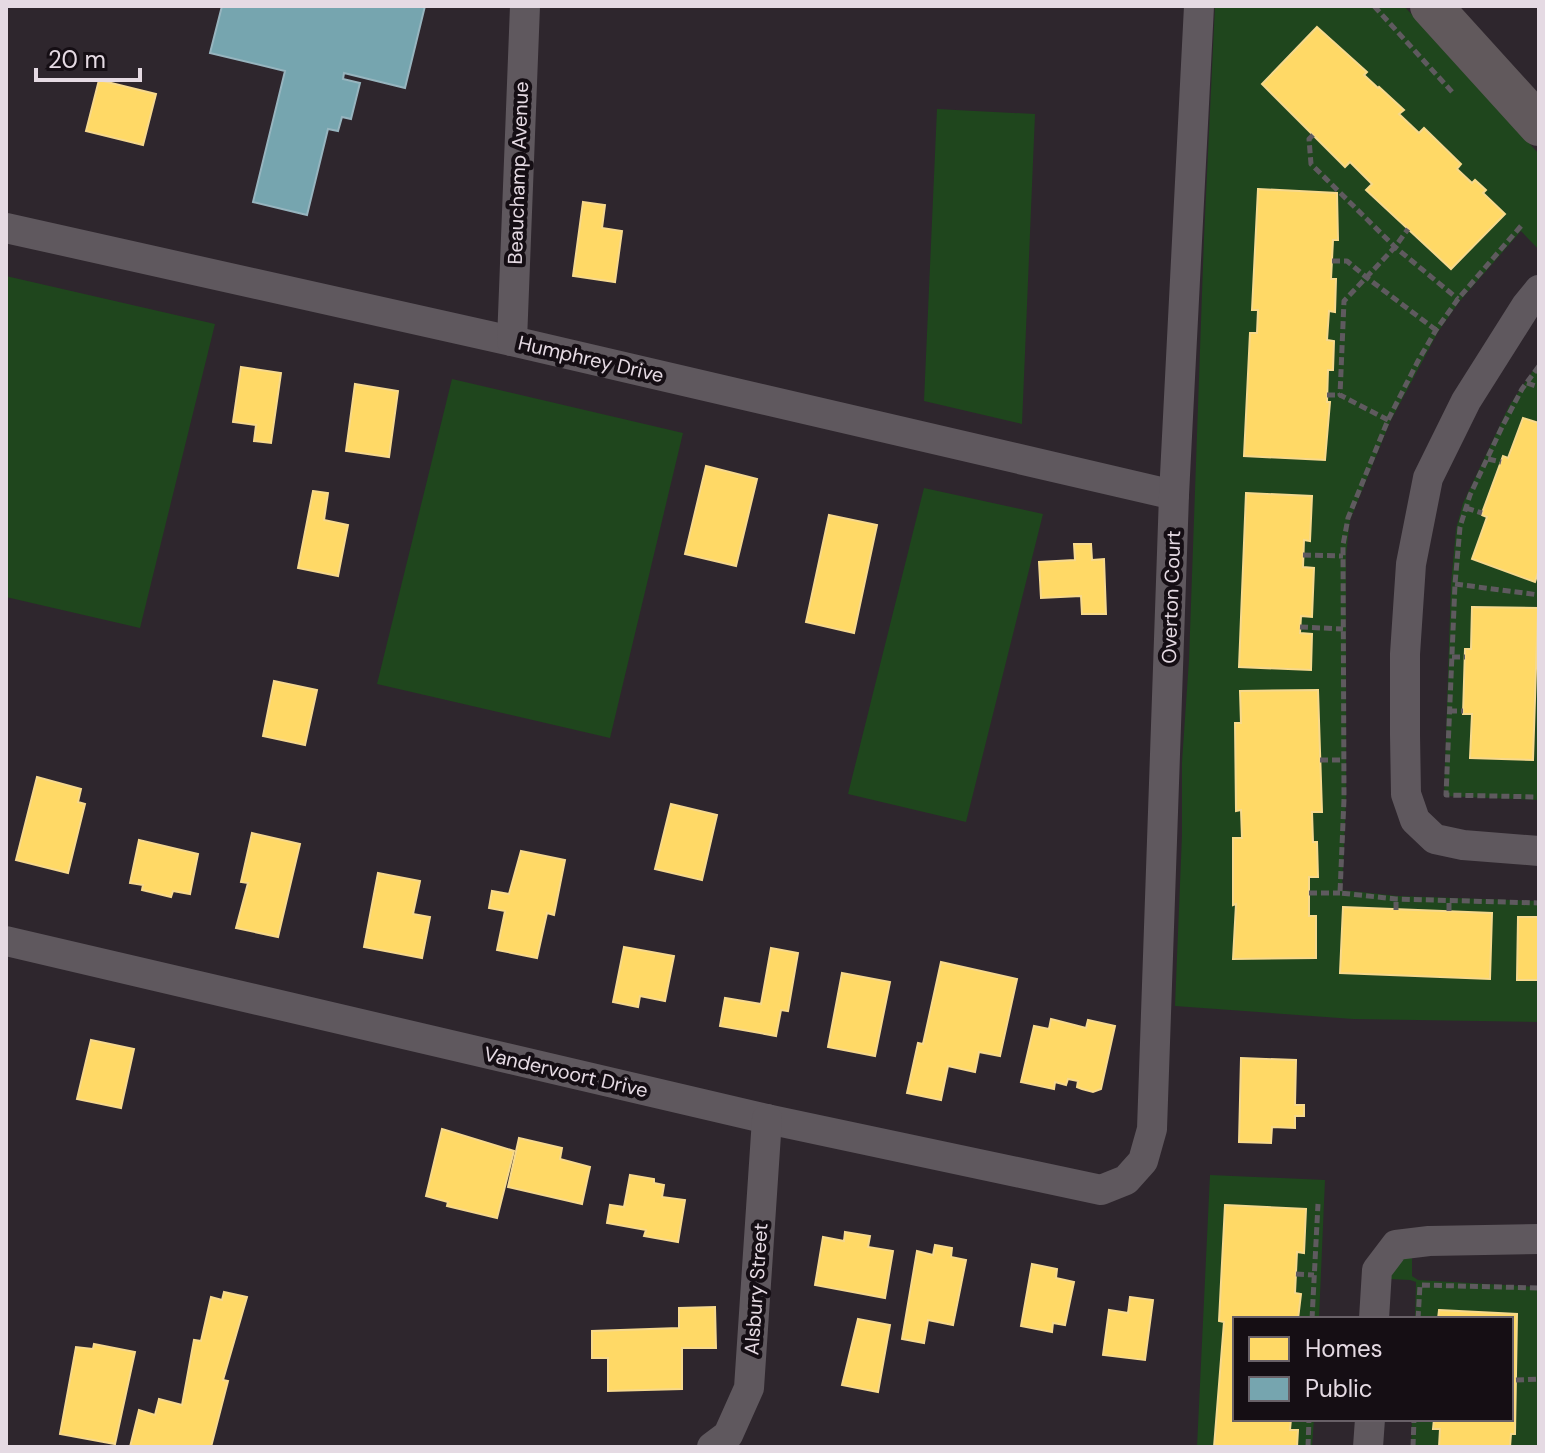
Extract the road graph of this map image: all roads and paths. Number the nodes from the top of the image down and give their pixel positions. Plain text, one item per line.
1 (525, 6) edge
2 (1199, 6) edge
3 (1431, 6) edge
4 (1539, 125) edge
5 (1313, 135) dead end
6 (6, 228) edge
7 (1408, 229) dead end
8 (1395, 247) junction
9 (1332, 261) dead end
10 (1366, 277) junction
11 (1539, 290) edge
12 (1458, 299) dead end
13 (1436, 330) dead end
14 (512, 341) junction
15 (1539, 366) edge
16 (1527, 383) junction
17 (1539, 387) edge
18 (1327, 395) dead end
19 (1340, 395) junction
20 (1388, 420) dead end
21 (1488, 459) junction
22 (1501, 462) dead end
23 (1174, 495) junction
24 (1466, 508) junction
25 (1482, 513) dead end
26 (1303, 555) dead end
27 (1343, 556) dead end
28 (1455, 584) junction
29 (1539, 595) edge
30 (1300, 627) dead end
31 (1343, 629) dead end
32 (1452, 657) junction
33 (1465, 657) dead end
34 (1449, 711) junction
35 (1463, 711) dead end
36 (1320, 760) dead end
37 (1343, 760) dead end
38 (1539, 797) edge
39 (1539, 851) edge
40 (1309, 893) dead end
41 (1340, 893) dead end
42 (1396, 899) dead end
43 (1449, 901) dead end
44 (1396, 910) dead end
45 (1449, 911) dead end
46 (6, 941) edge
47 (767, 1119) junction
48 (1126, 1180) joint
49 (1318, 1204) dead end
50 (1539, 1239) edge
51 (1296, 1274) dead end
52 (1314, 1275) junction
53 (1539, 1288) edge
54 (1312, 1317) edge
55 (1374, 1317) edge
56 (1418, 1317) edge
57 (1539, 1379) edge
58 (1516, 1380) dead end
59 (1309, 1421) edge
60 (1370, 1421) edge
61 (1414, 1421) edge
62 (712, 1447) edge
63 (1308, 1447) edge
64 (1368, 1447) edge
65 (1413, 1447) edge

1 - 14 street, Beauchamp Avenue
2 - 23 street, Overton Court
3 - 4 street
5 - 8 path
6 - 14 street, Humphrey Drive
7 - 8 path
8 - 10 path
8 - 12 path
9 - 10 path
10 - 13 path
10 - 19 path
11 - 39 street
14 - 23 street, Humphrey Drive
15 - 16 path
16 - 17 path
16 - 21 path
18 - 19 path
19 - 20 path
21 - 22 path
21 - 24 path
23 - 48 street, Overton Court
24 - 25 path
24 - 28 path
26 - 27 path
28 - 29 path
28 - 32 path
30 - 31 path
32 - 33 path
32 - 34 path
34 - 35 path
34 - 38 path
36 - 37 path
40 - 41 path
42 - 44 path
43 - 45 path
46 - 47 street, Vandervoort Drive
47 - 48 street, Vandervoort Drive
47 - 62 street, Alsbury Street
49 - 52 path
50 - 55 street
51 - 52 path
52 - 54 path
53 - 56 path
57 - 58 path
59 - 63 path
60 - 64 street
61 - 65 path

